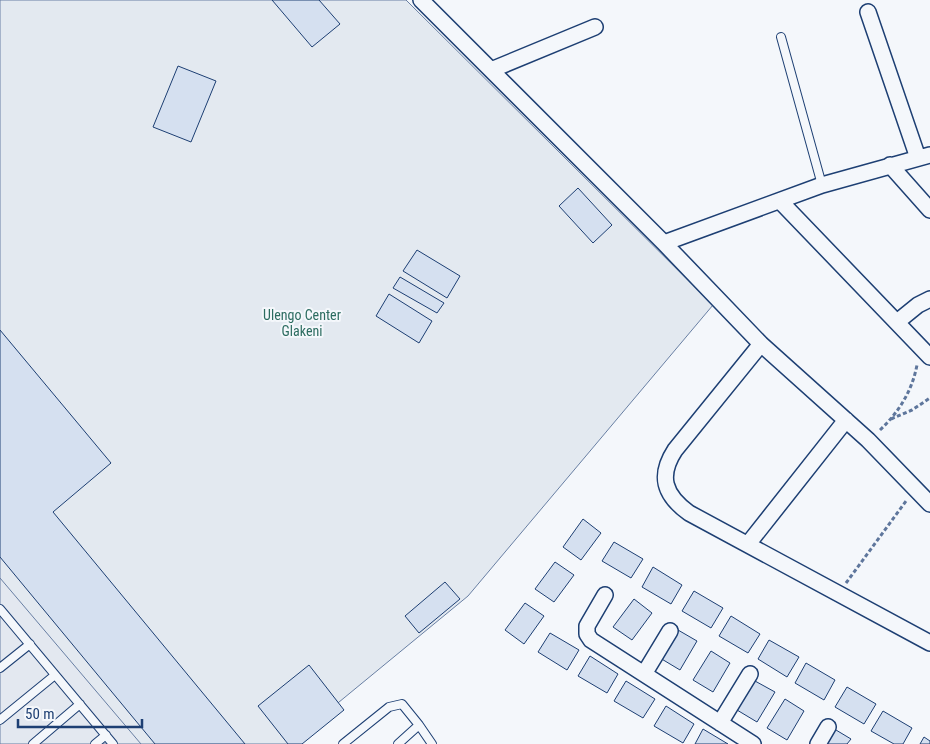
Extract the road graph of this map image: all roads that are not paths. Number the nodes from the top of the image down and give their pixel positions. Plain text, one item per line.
1 (421, 0) edge
2 (868, 12) dead end
3 (596, 27) dead end
4 (781, 37) dead end
5 (491, 70) junction
6 (924, 157) edge
7 (890, 166) junction
8 (822, 185) junction
9 (780, 201) junction
10 (930, 210) edge
11 (664, 243) junction
12 (930, 300) edge
13 (897, 322) junction
14 (761, 344) junction
15 (925, 351) edge
16 (846, 420) junction
17 (930, 504) edge
18 (748, 544) junction
19 (605, 596) dead end
20 (2, 614) edge
21 (670, 631) dead end
22 (930, 643) edge
23 (30, 644) junction
24 (0, 668) edge
25 (644, 674) junction
26 (750, 674) dead end
27 (55, 675) junction
28 (80, 704) junction
29 (0, 720) edge
30 (720, 723) junction
31 (419, 725) junction
32 (828, 727) dead end
33 (106, 736) junction
34 (34, 744) edge
35 (95, 744) edge
36 (113, 744) edge
37 (343, 744) edge
38 (398, 744) edge
39 (432, 744) edge
40 (753, 744) edge
41 (818, 744) edge

1 - 5 street
2 - 6 street
3 - 5 street
4 - 8 lane
5 - 11 street
6 - 7 street
7 - 8 street
7 - 10 street
8 - 9 street
9 - 11 street
9 - 13 street
11 - 14 street
12 - 13 street
13 - 15 street
14 - 16 street
14 - 18 street
16 - 17 street
16 - 18 street
18 - 22 street
19 - 25 street
20 - 23 lane
21 - 25 street
23 - 24 lane
23 - 27 lane
25 - 30 street
26 - 30 street
27 - 28 lane
27 - 29 lane
28 - 33 lane
28 - 34 lane
30 - 40 street
31 - 37 lane
31 - 38 lane
31 - 39 lane
32 - 41 street
33 - 35 lane
33 - 36 lane

